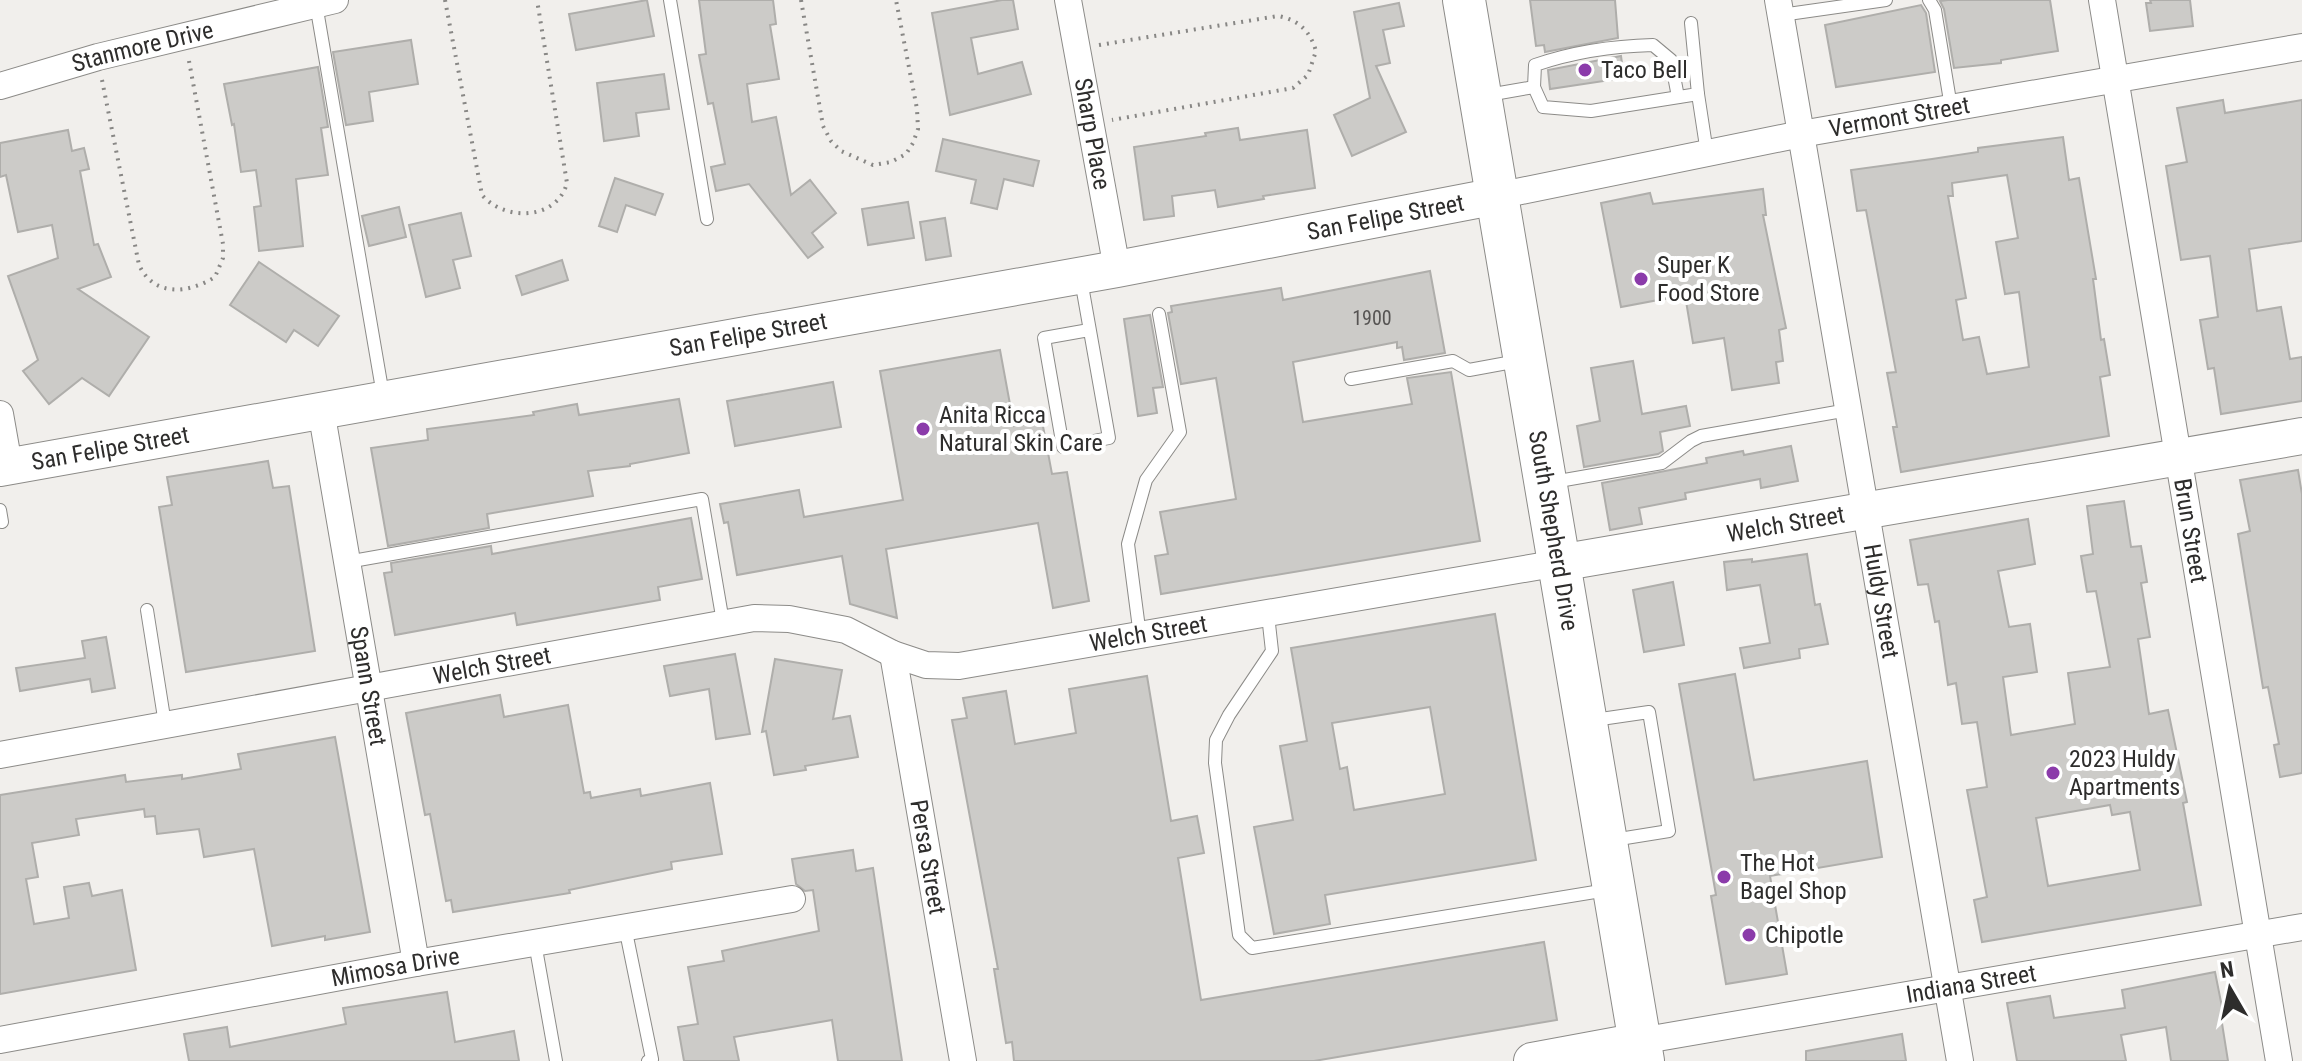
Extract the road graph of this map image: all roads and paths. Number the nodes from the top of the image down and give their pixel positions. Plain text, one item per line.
1 (445, 0) edge
2 (537, 0) edge
3 (670, 0) edge
4 (801, 0) edge
5 (896, 0) edge
6 (1068, 0) edge
7 (1464, 0) edge
8 (1886, 0) edge
9 (1929, 0) edge
10 (2102, 0) edge
11 (325, 2) edge
12 (1779, 8) edge
13 (1691, 23) dead end
14 (185, 35) junction
15 (2302, 47) edge
16 (1076, 49) junction
17 (98, 57) junction
18 (2116, 78) junction
19 (0, 86) edge
20 (1534, 87) junction
21 (1698, 94) junction
22 (1481, 96) junction
23 (1678, 97) junction
24 (1951, 107) junction
25 (1090, 124) junction
26 (1801, 134) junction
27 (1707, 153) junction
28 (1497, 196) junction
29 (707, 219) dead end
30 (1117, 269) junction
31 (1080, 276) junction
32 (1159, 314) dead end
33 (1089, 330) junction
34 (1525, 360) junction
35 (1351, 379) dead end
36 (384, 399) junction
37 (321, 410) junction
38 (1848, 410) junction
39 (0, 414) edge
40 (2302, 436) edge
41 (2176, 458) junction
42 (5, 467) edge
43 (1546, 483) junction
44 (1865, 510) junction
45 (347, 562) junction
46 (1559, 563) junction
47 (147, 610) dead end
48 (1268, 615) junction
49 (723, 622) junction
50 (1140, 636) junction
51 (893, 654) junction
52 (369, 689) junction
53 (1586, 721) junction
54 (165, 724) junction
55 (0, 755) edge
56 (1606, 841) junction
57 (1614, 889) junction
58 (792, 899) dead end
59 (625, 927) junction
60 (2302, 927) edge
61 (2257, 935) junction
62 (535, 943) junction
63 (416, 963) junction
64 (1947, 988) junction
65 (0, 1040) edge
66 (1641, 1051) edge
67 (556, 1061) edge
68 (648, 1061) edge
69 (963, 1061) edge
70 (1532, 1061) edge
71 (1960, 1061) edge
72 (2279, 1061) edge

1 - 2 path
3 - 29 lane
4 - 5 path
6 - 16 street, Sharp Place
7 - 22 main road, South Shepherd Drive
8 - 12 lane
9 - 24 lane
10 - 18 street, Brun Street
11 - 14 street, Stanmore Drive
11 - 36 lane
12 - 26 street, Huldy Street
13 - 21 lane
14 - 17 street, Stanmore Drive
14 - 17 path
15 - 18 street, Vermont Street
16 - 25 street, Sharp Place
16 - 25 path
17 - 19 street, Stanmore Drive
18 - 24 street, Vermont Street
18 - 41 street, Brun Street
20 - 22 lane
20 - 23 lane
20 - 23 lane
21 - 23 lane
21 - 27 lane
22 - 28 main road, South Shepherd Drive
24 - 26 street, Vermont Street
25 - 30 street, Sharp Place
26 - 27 street, Vermont Street
26 - 38 street, Huldy Street
27 - 28 street, Vermont Street
28 - 30 street, San Felipe Street
28 - 34 main road, South Shepherd Drive
30 - 31 street, San Felipe Street
31 - 33 lane
31 - 36 street, San Felipe Street
32 - 50 lane
33 - 33 lane
34 - 35 lane
34 - 43 main road, South Shepherd Drive
36 - 37 street, San Felipe Street
37 - 42 street, San Felipe Street
37 - 45 street, Spann Street
38 - 43 lane
38 - 44 street, Huldy Street
39 - 42 street
40 - 41 street, Welch Street
41 - 44 street, Welch Street
41 - 61 street, Brun Street
43 - 46 main road, South Shepherd Drive
44 - 46 street, Welch Street
44 - 64 street, Huldy Street
45 - 49 lane
45 - 52 street, Spann Street
46 - 48 street, Welch Street
46 - 53 main road, South Shepherd Drive
47 - 54 lane
48 - 50 street, Welch Street
48 - 57 lane
49 - 51 street, Welch Street
49 - 52 street, Welch Street
50 - 51 street, Welch Street
51 - 69 street, Persa Street
52 - 54 street, Welch Street
52 - 63 street, Spann Street
53 - 56 main road, South Shepherd Drive
53 - 56 lane
54 - 55 street, Welch Street
56 - 57 main road, South Shepherd Drive
57 - 66 main road, South Shepherd Drive
58 - 59 street, Mimosa Drive
59 - 62 street, Mimosa Drive
59 - 68 lane
60 - 61 street, Indiana Street
61 - 64 street, Indiana Street
61 - 72 street, Brun Street
62 - 63 street, Mimosa Drive
62 - 67 lane
63 - 65 street, Mimosa Drive
64 - 66 street, Indiana Street
64 - 71 street, Huldy Street
66 - 70 street

